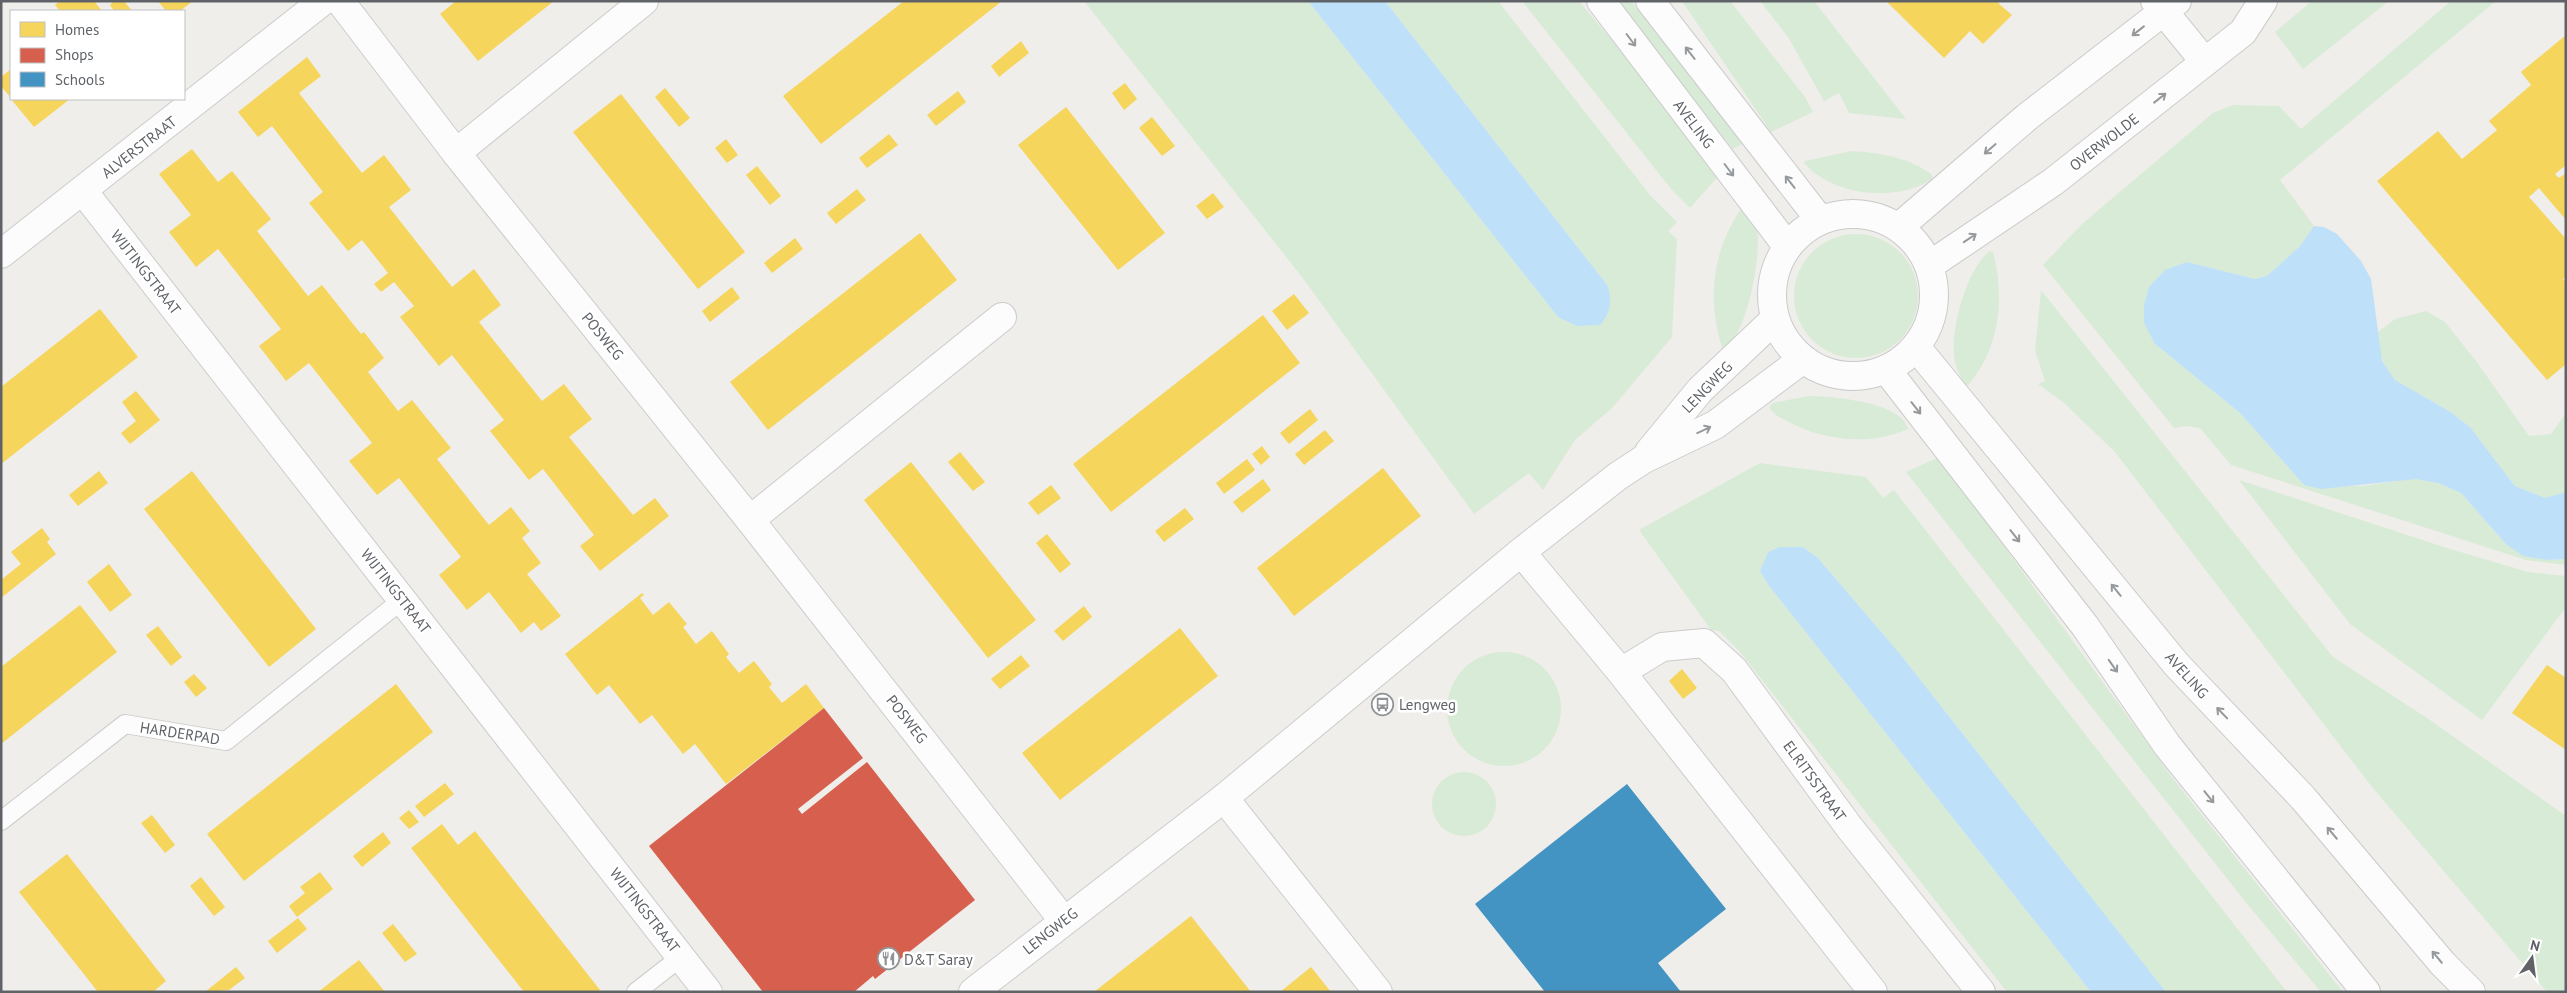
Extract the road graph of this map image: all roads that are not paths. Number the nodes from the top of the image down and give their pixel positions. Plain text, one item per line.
1 (323, 1) edge
2 (340, 1) edge
3 (644, 1) edge
4 (1601, 1) edge
5 (1650, 1) edge
6 (2263, 1) edge
7 (2165, 5) edge
8 (2205, 62) junction
9 (456, 153) junction
10 (83, 191) junction
11 (1820, 220) junction
12 (1899, 227) junction
13 (1787, 246) junction
14 (1, 254) edge
15 (1930, 265) junction
16 (1002, 317) dead end
17 (1775, 320) junction
18 (1916, 347) junction
19 (1803, 359) junction
20 (1886, 369) junction
21 (1644, 459) junction
22 (750, 520) junction
23 (1521, 552) junction
24 (402, 600) junction
25 (1620, 672) junction
26 (1224, 798) junction
27 (1, 821) edge
28 (1063, 920) junction
29 (681, 956) junction
30 (976, 991) edge
31 (636, 992) edge
32 (708, 992) edge
33 (1378, 992) edge
34 (1873, 992) edge
35 (1981, 992) edge
36 (2366, 992) edge
37 (2471, 992) edge

1 - 10 street, ALVERSTRAAT
2 - 9 street, POSWEG
3 - 9 street
4 -> 13 street, AVELING
11 -> 5 street
6 - 8 street, OVERWOLDE
7 - 8 street
7 -> 12 street
15 -> 8 street, OVERWOLDE
9 - 22 street, POSWEG
10 - 14 street, ALVERSTRAAT
10 - 24 street, WIJTINGSTRAAT
11 - 12 street
11 - 13 street
12 - 15 street
13 - 17 street
15 - 18 street
16 - 22 street
17 - 19 street
17 - 21 street, LENGWEG
18 - 20 street
37 -> 18 street, AVELING
19 - 20 street
21 -> 19 street, LENGWEG
20 -> 36 street
21 - 23 street, LENGWEG
22 - 28 street, POSWEG
23 - 25 street
23 - 26 street, LENGWEG
24 - 27 lane, HARDERPAD
24 - 29 street, WIJTINGSTRAAT
25 - 34 street
25 - 35 street, ELRITSSTRAAT
26 - 28 street, LENGWEG
26 - 33 street
28 - 30 street, LENGWEG
29 - 31 lane
29 - 32 street, WIJTINGSTRAAT

